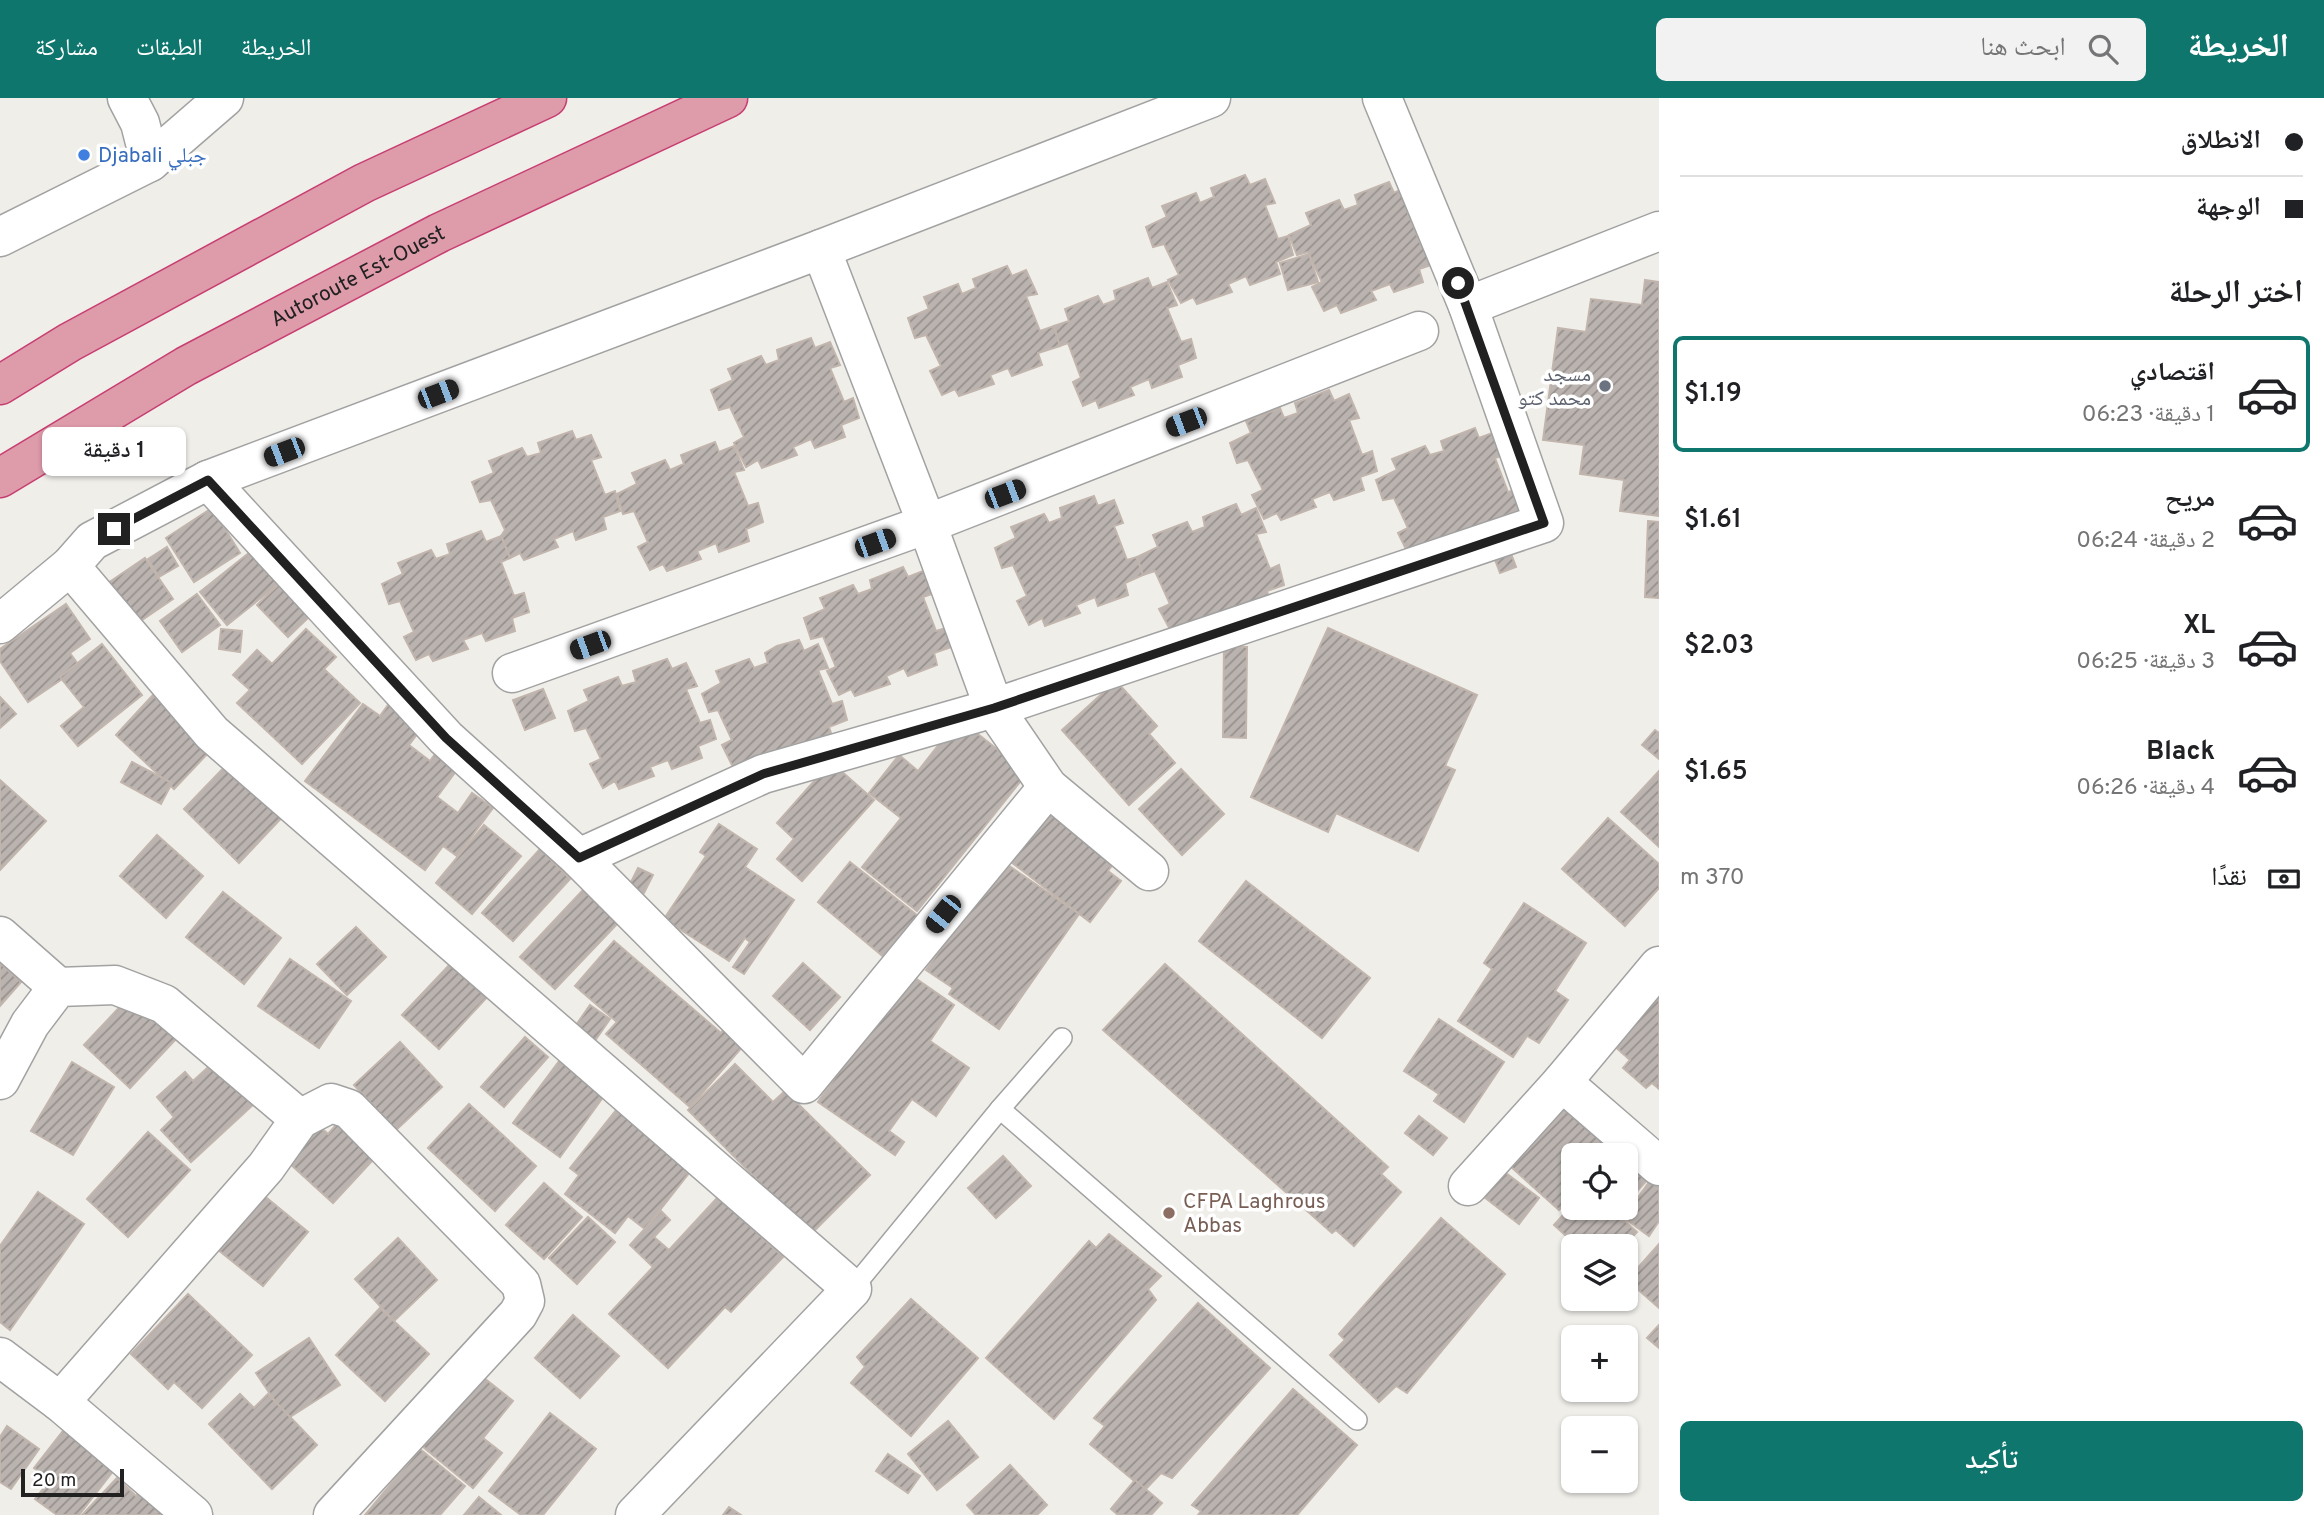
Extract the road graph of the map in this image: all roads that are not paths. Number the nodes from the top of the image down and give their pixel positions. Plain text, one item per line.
1 (127, 98) edge
2 (224, 98) edge
3 (547, 98) edge
4 (728, 98) edge
5 (1211, 98) edge
6 (1382, 98) edge
7 (150, 162) junction
8 (1659, 231) edge
9 (0, 237) edge
10 (821, 249) junction
11 (1468, 306) junction
12 (1419, 331) dead end
13 (0, 385) edge
14 (0, 478) edge
15 (208, 480) junction
16 (927, 524) junction
17 (70, 566) junction
18 (0, 624) edge
19 (512, 673) dead end
20 (994, 708) junction
21 (1048, 787) junction
22 (579, 858) junction
23 (1149, 871) dead end
24 (0, 936) edge
25 (1659, 966) edge
26 (58, 988) junction
27 (1062, 1038) dead end
28 (0, 1080) edge
29 (1563, 1082) junction
30 (1000, 1109) junction
31 (300, 1119) junction
32 (1659, 1166) edge
33 (1468, 1186) dead end
34 (852, 1289) junction
35 (0, 1357) edge
36 (60, 1402) junction
37 (1357, 1420) dead end
38 (193, 1515) edge
39 (333, 1515) edge
40 (635, 1515) edge

1 - 7 street
2 - 7 street
3 - 13 highway
4 - 14 highway, Autoroute Est-Ouest
5 - 10 street
6 - 11 street
7 - 9 street
8 - 11 street
10 - 15 street
10 - 16 street
11 - 20 street
12 - 16 street
15 - 17 street
15 - 22 street
16 - 19 street
16 - 20 street
17 - 18 street
17 - 34 street
20 - 21 street
20 - 22 street
21 - 22 street
21 - 23 street
24 - 26 street
25 - 29 street
26 - 28 street
26 - 31 street
27 - 30 lane
29 - 32 street
29 - 33 street
30 - 34 lane
30 - 37 lane
31 - 36 street
31 - 39 street
34 - 40 street
35 - 36 street
36 - 38 street

